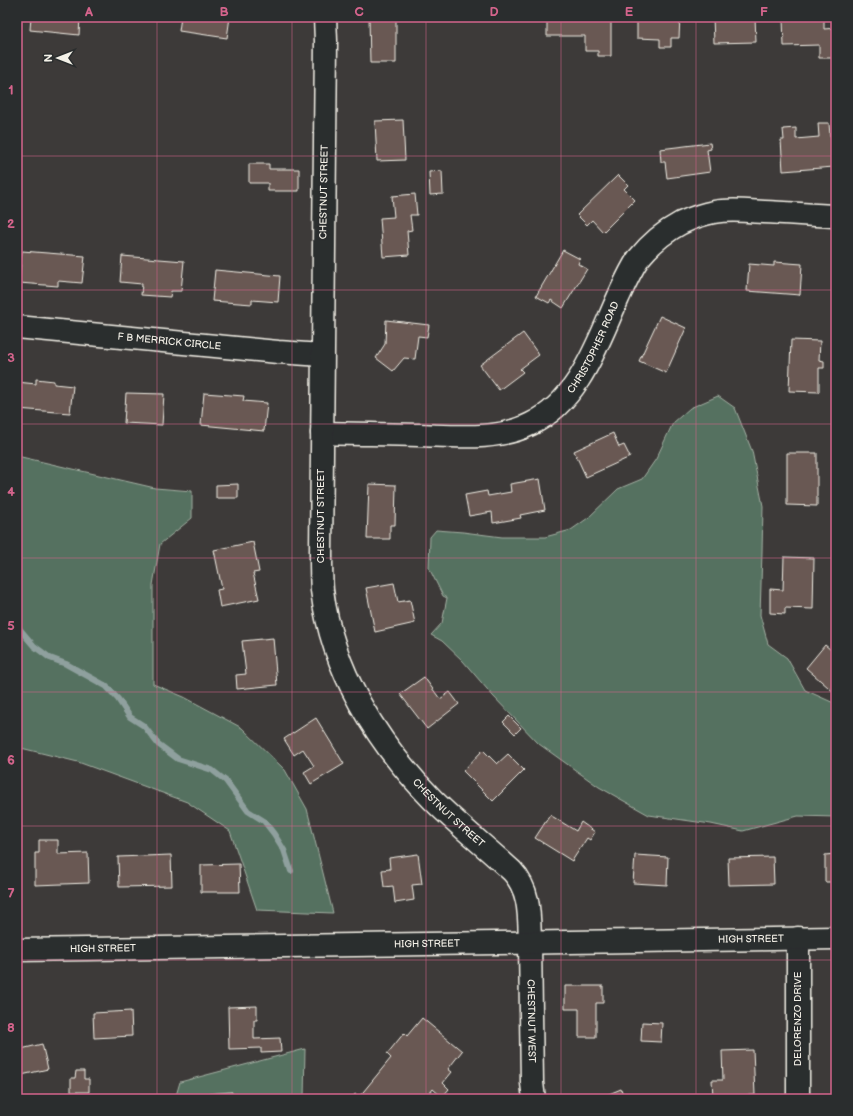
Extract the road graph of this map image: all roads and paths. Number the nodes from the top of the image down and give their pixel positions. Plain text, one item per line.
1 (325, 17) edge
2 (836, 216) edge
3 (17, 327) edge
4 (322, 355) junction
5 (322, 433) junction
6 (798, 938) junction
7 (836, 938) edge
8 (530, 943) junction
9 (17, 950) edge
10 (534, 1099) edge
11 (798, 1099) edge

1 - 4 main road, CHESTNUT STREET
2 - 5 main road, CHRISTOPHER ROAD
3 - 4 main road, F B MERRICK CIRCLE
4 - 5 main road, CHESTNUT STREET
5 - 8 main road, CHESTNUT STREET
6 - 7 main road, HIGH STREET
6 - 8 main road, HIGH STREET
6 - 11 main road, DELORENZO DRIVE
8 - 9 main road, HIGH STREET
8 - 10 main road, CHESTNUT WEST

